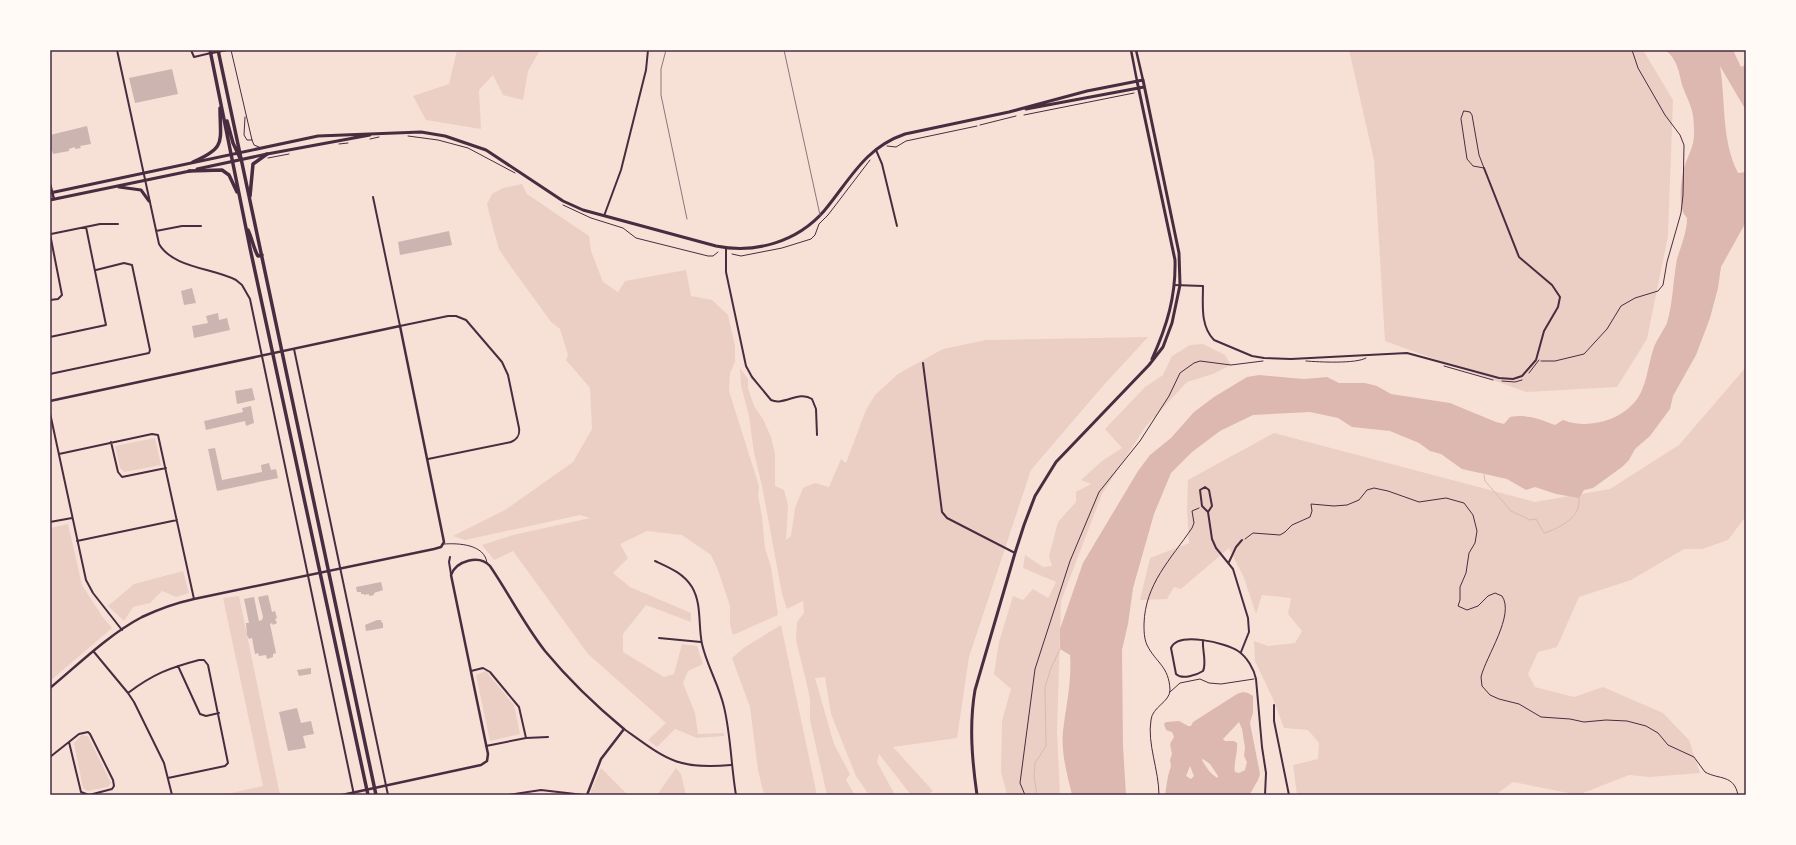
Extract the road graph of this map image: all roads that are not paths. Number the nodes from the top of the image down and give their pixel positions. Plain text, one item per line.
1 (117, 50) edge
2 (191, 50) edge
3 (226, 50) edge
4 (231, 50) edge
5 (648, 50) edge
6 (1131, 50) edge
7 (1136, 50) edge
8 (218, 51) edge
9 (211, 52) edge
10 (1143, 80) junction
11 (1137, 81) junction
12 (1144, 87) junction
13 (1138, 88) junction
14 (221, 101) junction
15 (1018, 110) junction
16 (245, 117) junction
17 (388, 132) junction
18 (252, 140) junction
19 (267, 148) junction
20 (875, 149) junction
21 (239, 153) junction
22 (267, 154) junction
23 (231, 155) junction
24 (241, 160) junction
25 (193, 162) junction
26 (232, 162) junction
27 (1484, 168) junction
28 (189, 171) junction
29 (143, 173) junction
30 (145, 180) junction
31 (50, 184) edge
32 (116, 187) junction
33 (51, 193) edge
34 (373, 197) dead end
35 (52, 200) edge
36 (149, 201) junction
37 (240, 201) junction
38 (250, 201) junction
39 (603, 217) junction
40 (118, 224) dead end
41 (201, 226) dead end
42 (246, 226) junction
43 (898, 226) dead end
44 (86, 227) junction
45 (156, 231) junction
46 (50, 234) edge
47 (726, 248) junction
48 (262, 255) junction
49 (96, 270) junction
50 (1174, 285) junction
51 (1180, 285) junction
52 (50, 300) edge
53 (400, 326) junction
54 (50, 337) edge
55 (294, 349) junction
56 (283, 352) junction
57 (274, 354) junction
58 (261, 356) junction
59 (923, 363) dead end
60 (1150, 365) junction
61 (50, 374) edge
62 (50, 401) edge
63 (50, 413) edge
64 (817, 435) dead end
65 (111, 442) junction
66 (59, 454) junction
67 (428, 459) junction
68 (166, 468) junction
69 (1208, 512) junction
70 (72, 518) junction
71 (177, 520) junction
72 (50, 522) edge
73 (1242, 540) road end
74 (77, 541) junction
75 (444, 544) junction
76 (1014, 553) junction
77 (450, 557) dead end
78 (655, 561) dead end
79 (1228, 562) junction
80 (488, 564) junction
81 (341, 568) junction
82 (329, 571) junction
83 (320, 573) junction
84 (451, 575) junction
85 (307, 576) junction
86 (194, 599) junction
87 (122, 630) junction
88 (659, 638) dead end
89 (1202, 640) junction
90 (701, 642) junction
91 (94, 652) junction
92 (1241, 653) junction
93 (178, 666) junction
94 (471, 671) junction
95 (50, 688) edge
96 (128, 693) junction
97 (1274, 705) dead end
98 (219, 713) junction
99 (624, 729) junction
100 (548, 737) dead end
101 (526, 738) junction
102 (70, 742) junction
103 (486, 746) junction
104 (50, 757) edge
105 (731, 765) junction
106 (168, 778) junction
107 (386, 786) junction
108 (374, 788) junction
109 (367, 790) junction
110 (353, 794) edge
111 (172, 795) edge
112 (342, 795) edge
113 (368, 795) edge
114 (376, 795) edge
115 (388, 795) edge
116 (508, 795) edge
117 (584, 795) edge
118 (587, 795) edge
119 (736, 795) edge
120 (977, 795) edge
121 (1265, 795) edge
122 (1289, 795) edge

1 - 29 street
2 - 9 street
3 - 8 street
4 - 16 lane
5 - 39 street
6 - 11 street
7 - 10 street
8 - 9 street
8 - 21 main road
9 - 14 main road
10 - 11 main road
10 - 12 main road
11 - 13 main road
11 - 15 main road
12 - 13 main road
12 - 51 main road
13 - 15 main road
13 - 50 main road
14 - 21 main road
14 - 23 main road
14 - 25 main road
15 - 20 main road
16 - 18 lane
16 - 18 lane
17 - 19 main road
17 - 22 main road
17 - 39 main road
18 - 19 lane
19 - 21 main road
20 - 43 street
20 - 47 main road
21 - 23 main road
21 - 24 main road
22 - 24 main road
22 - 38 main road
23 - 25 main road
23 - 26 main road
24 - 26 main road
24 - 38 main road
25 - 29 main road
26 - 28 main road
26 - 37 main road
27 - 27 lane
27 - 51 street
28 - 30 main road
28 - 37 main road
29 - 30 street
29 - 33 main road
30 - 32 main road
30 - 36 street
31 - 33 street
32 - 35 main road
32 - 36 main road
33 - 35 street
34 - 53 street
36 - 45 street
37 - 42 main road
38 - 48 main road
39 - 47 main road
40 - 44 street
41 - 45 street
42 - 48 main road
42 - 57 main road
44 - 46 street
44 - 49 street
45 - 58 street
46 - 52 street
47 - 64 street
48 - 56 main road
49 - 54 street
49 - 61 street
50 - 51 street
50 - 60 main road
51 - 60 main road
53 - 55 street
53 - 67 street
53 - 67 street
55 - 56 street
55 - 81 street
56 - 57 street
56 - 82 main road
57 - 58 street
57 - 83 main road
58 - 62 street
58 - 85 street
59 - 76 street
60 - 76 main road
63 - 66 street
65 - 66 street
65 - 68 street
65 - 68 street
66 - 70 street
67 - 75 street
68 - 71 street
69 - 69 street
69 - 79 street
70 - 72 street
70 - 74 street
71 - 74 street
71 - 86 street
73 - 79 street
74 - 87 street
75 - 80 lane
75 - 81 street
76 - 120 main road
77 - 84 street
78 - 90 street
79 - 92 street
80 - 84 street
80 - 99 street
81 - 82 street
81 - 107 street
82 - 83 street
82 - 108 main road
83 - 85 street
83 - 109 main road
84 - 94 street
85 - 86 street
85 - 110 street
86 - 87 street
87 - 91 street
88 - 90 street
89 - 89 street
89 - 92 street
90 - 105 street
91 - 95 street
91 - 96 street
92 - 121 street
93 - 96 street
93 - 98 street
93 - 98 street
94 - 101 street
94 - 103 street
96 - 106 street
97 - 122 street
98 - 106 street
99 - 105 street
99 - 118 street
100 - 101 street
101 - 103 street
102 - 102 street
102 - 104 street
103 - 107 street
105 - 119 street
106 - 111 street
107 - 108 street
107 - 115 street
108 - 109 street
108 - 114 main road
109 - 110 street
109 - 113 main road
110 - 112 street
116 - 117 street

